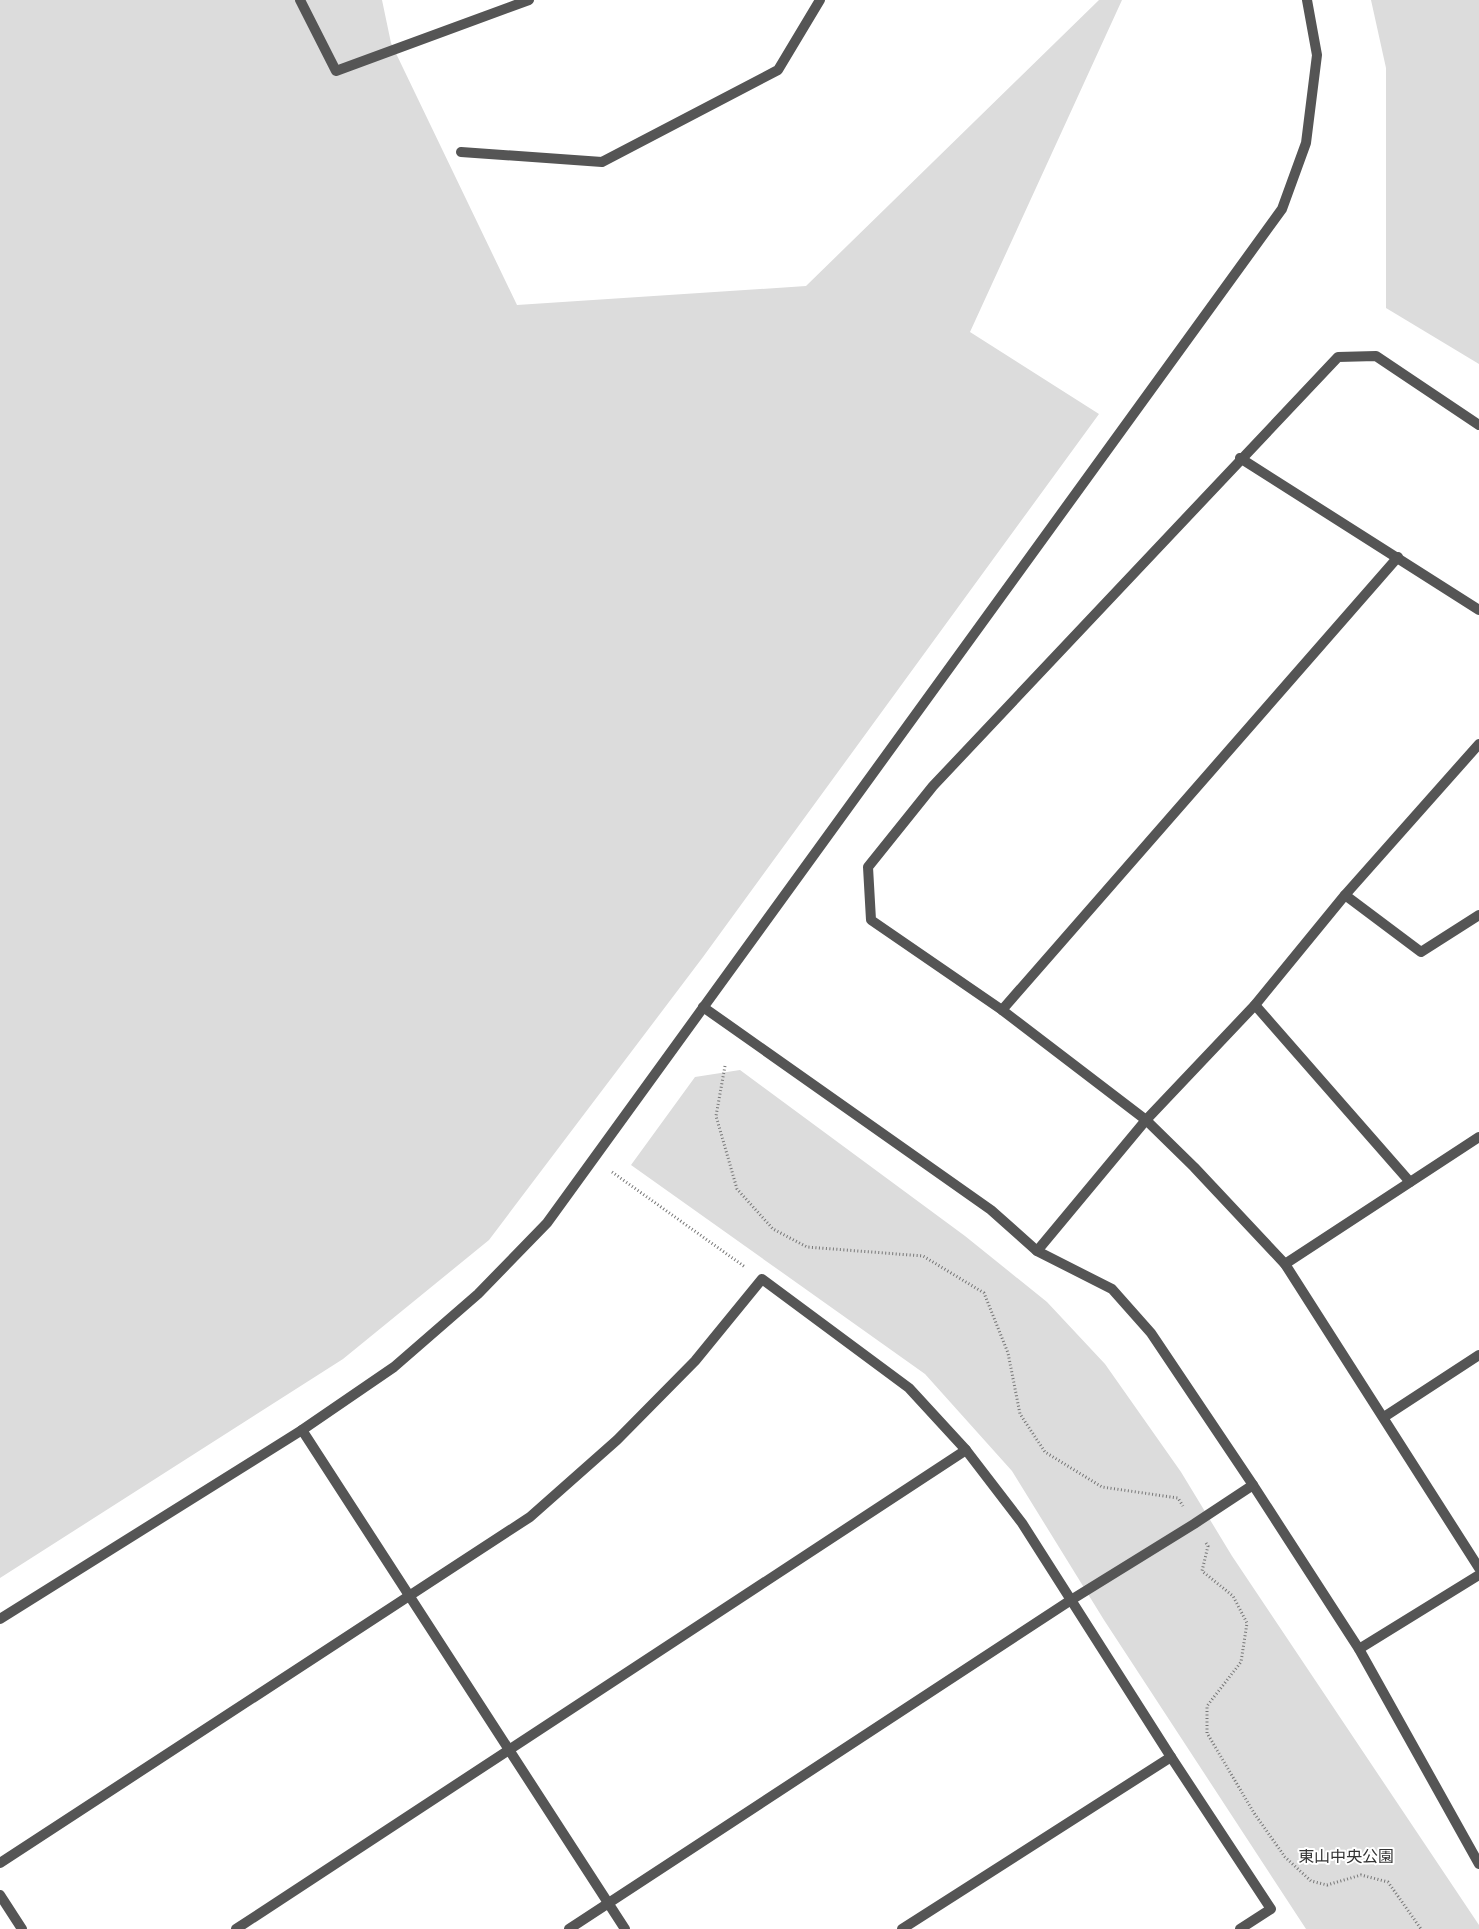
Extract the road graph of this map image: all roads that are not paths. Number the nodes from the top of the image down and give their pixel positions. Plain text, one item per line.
1 (300, 0) edge
2 (529, 0) edge
3 (820, 0) edge
4 (1307, 0) edge
5 (461, 152) dead end
6 (1479, 425) edge
7 (1240, 458) junction
8 (1398, 557) junction
9 (1479, 610) edge
10 (1479, 744) edge
11 (1345, 895) junction
12 (1479, 915) edge
13 (1256, 1005) junction
14 (703, 1007) junction
15 (1002, 1010) junction
16 (1146, 1120) junction
17 (1479, 1137) edge
18 (1410, 1182) junction
19 (1037, 1251) junction
20 (1285, 1264) junction
21 (1479, 1355) edge
22 (1384, 1417) junction
23 (302, 1430) junction
24 (966, 1450) junction
25 (1253, 1485) junction
26 (1479, 1568) edge
27 (1479, 1575) edge
28 (408, 1596) junction
29 (1071, 1600) junction
30 (0, 1619) edge
31 (1359, 1648) junction
32 (508, 1750) junction
33 (1171, 1758) junction
34 (0, 1863) edge
35 (1479, 1864) edge
36 (0, 1894) edge
37 (609, 1903) junction
38 (22, 1929) edge
39 (236, 1929) edge
40 (568, 1929) edge
41 (624, 1929) edge
42 (902, 1929) edge
43 (1240, 1929) edge

1 - 2 street
3 - 5 street
4 - 14 street
6 - 7 street
7 - 8 street
7 - 15 street
8 - 9 street
8 - 15 street
10 - 11 street
11 - 12 street
11 - 13 street
13 - 16 street
13 - 18 street
14 - 19 street
14 - 23 street
15 - 16 street
16 - 19 street
16 - 20 street
17 - 18 street
18 - 20 street
19 - 25 street
20 - 22 street
21 - 22 street
22 - 26 street
23 - 28 street
23 - 30 street
24 - 28 street
24 - 29 street
24 - 32 street
25 - 29 street
25 - 31 street
27 - 31 street
28 - 32 street
28 - 34 street
29 - 33 street
29 - 37 street
31 - 35 street
32 - 37 street
32 - 39 street
33 - 42 street
33 - 43 street
36 - 38 street
37 - 40 street
37 - 41 street

